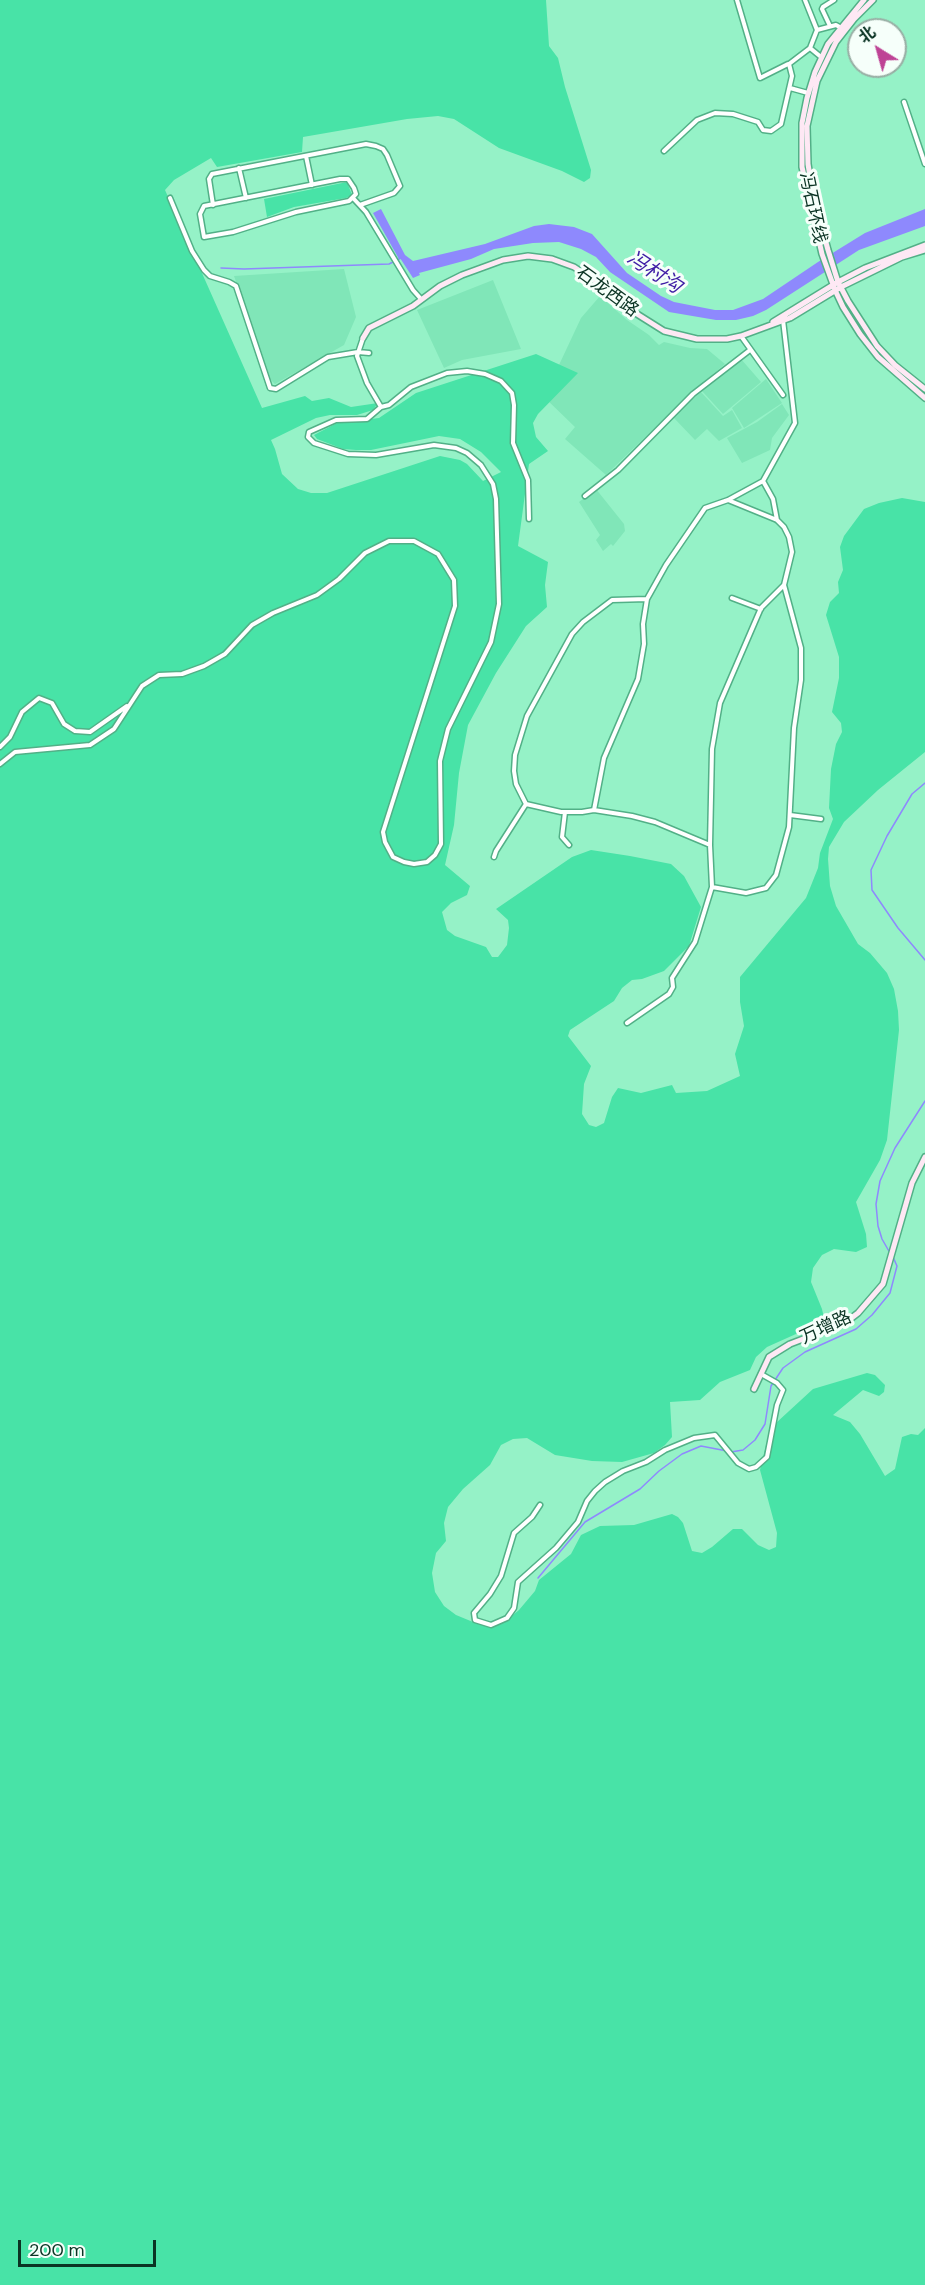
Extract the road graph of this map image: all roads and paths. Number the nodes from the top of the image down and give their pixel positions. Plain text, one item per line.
1 (737, 0) edge
2 (806, 0) edge
3 (834, 0) edge
4 (864, 0) edge
5 (873, 0) edge
6 (830, 26) junction
7 (843, 29) junction
8 (817, 30) junction
9 (810, 48) junction
10 (821, 57) junction
11 (789, 64) junction
12 (790, 88) junction
13 (808, 93) junction
14 (904, 102) dead end
15 (664, 151) dead end
16 (306, 156) junction
17 (925, 164) edge
18 (239, 168) junction
19 (312, 185) junction
20 (170, 198) dead end
21 (246, 198) junction
22 (353, 198) junction
23 (213, 205) junction
24 (360, 205) junction
25 (925, 245) edge
26 (925, 250) edge
27 (837, 286) junction
28 (421, 299) junction
29 (783, 321) junction
30 (761, 329) junction
31 (741, 336) junction
32 (363, 338) joint
33 (750, 350) junction
34 (358, 352) junction
35 (369, 353) dead end
36 (925, 389) edge
37 (783, 395) dead end
38 (925, 398) edge
39 (381, 407) junction
40 (763, 481) junction
41 (585, 496) dead end
42 (728, 500) junction
43 (529, 519) dead end
44 (777, 520) junction
45 (784, 585) junction
46 (732, 598) dead end
47 (647, 599) junction
48 (761, 609) junction
49 (129, 705) junction
50 (0, 747) edge
51 (0, 765) edge
52 (526, 804) junction
53 (594, 810) junction
54 (565, 812) junction
55 (790, 815) junction
56 (822, 819) dead end
57 (569, 845) dead end
58 (710, 845) junction
59 (494, 857) dead end
60 (712, 887) junction
61 (627, 1023) dead end
62 (925, 1157) edge
63 (760, 1374) junction
64 (754, 1389) dead end
65 (540, 1505) dead end

1 - 11 street
2 - 8 street
3 - 6 street
4 - 7 main road, 冯石环线
5 - 7 main road, 冯石环线
6 - 7 street
6 - 8 street
7 - 10 main road, 冯石环线
7 - 27 main road, 冯石环线
8 - 9 street
9 - 10 street
9 - 11 street
10 - 13 main road, 冯石环线
11 - 12 street
12 - 13 street
12 - 15 street
13 - 27 main road, 冯石环线
14 - 17 street
16 - 18 street
16 - 19 street
16 - 24 street
18 - 21 street
18 - 23 street
19 - 21 street
19 - 22 street
20 - 34 street
21 - 23 street
22 - 23 street
22 - 24 street
24 - 28 street
25 - 27 main road, 石龙西路
26 - 27 main road, 石龙西路
27 - 29 main road, 石龙西路
27 - 30 main road, 石龙西路
27 - 36 main road, 冯石环线
27 - 38 main road, 冯石环线
28 - 31 main road, 石龙西路
28 - 32 main road, 石龙西路
29 - 30 main road, 石龙西路
29 - 40 street
30 - 31 main road, 石龙西路
31 - 33 street
32 - 34 street
33 - 37 street
33 - 41 street
34 - 35 street
34 - 39 street
39 - 43 street
39 - 49 street
40 - 42 street
40 - 44 street
42 - 44 street
42 - 47 street
44 - 45 street
45 - 48 street
45 - 55 street
46 - 48 street
47 - 52 street
47 - 53 street
48 - 58 street
49 - 50 street
49 - 51 street
52 - 54 street
52 - 59 street
53 - 54 street
53 - 58 street
54 - 57 street
55 - 56 street
55 - 60 street
58 - 60 street
60 - 61 street
62 - 63 main road, 万增路
63 - 64 main road, 万增路
63 - 65 street

